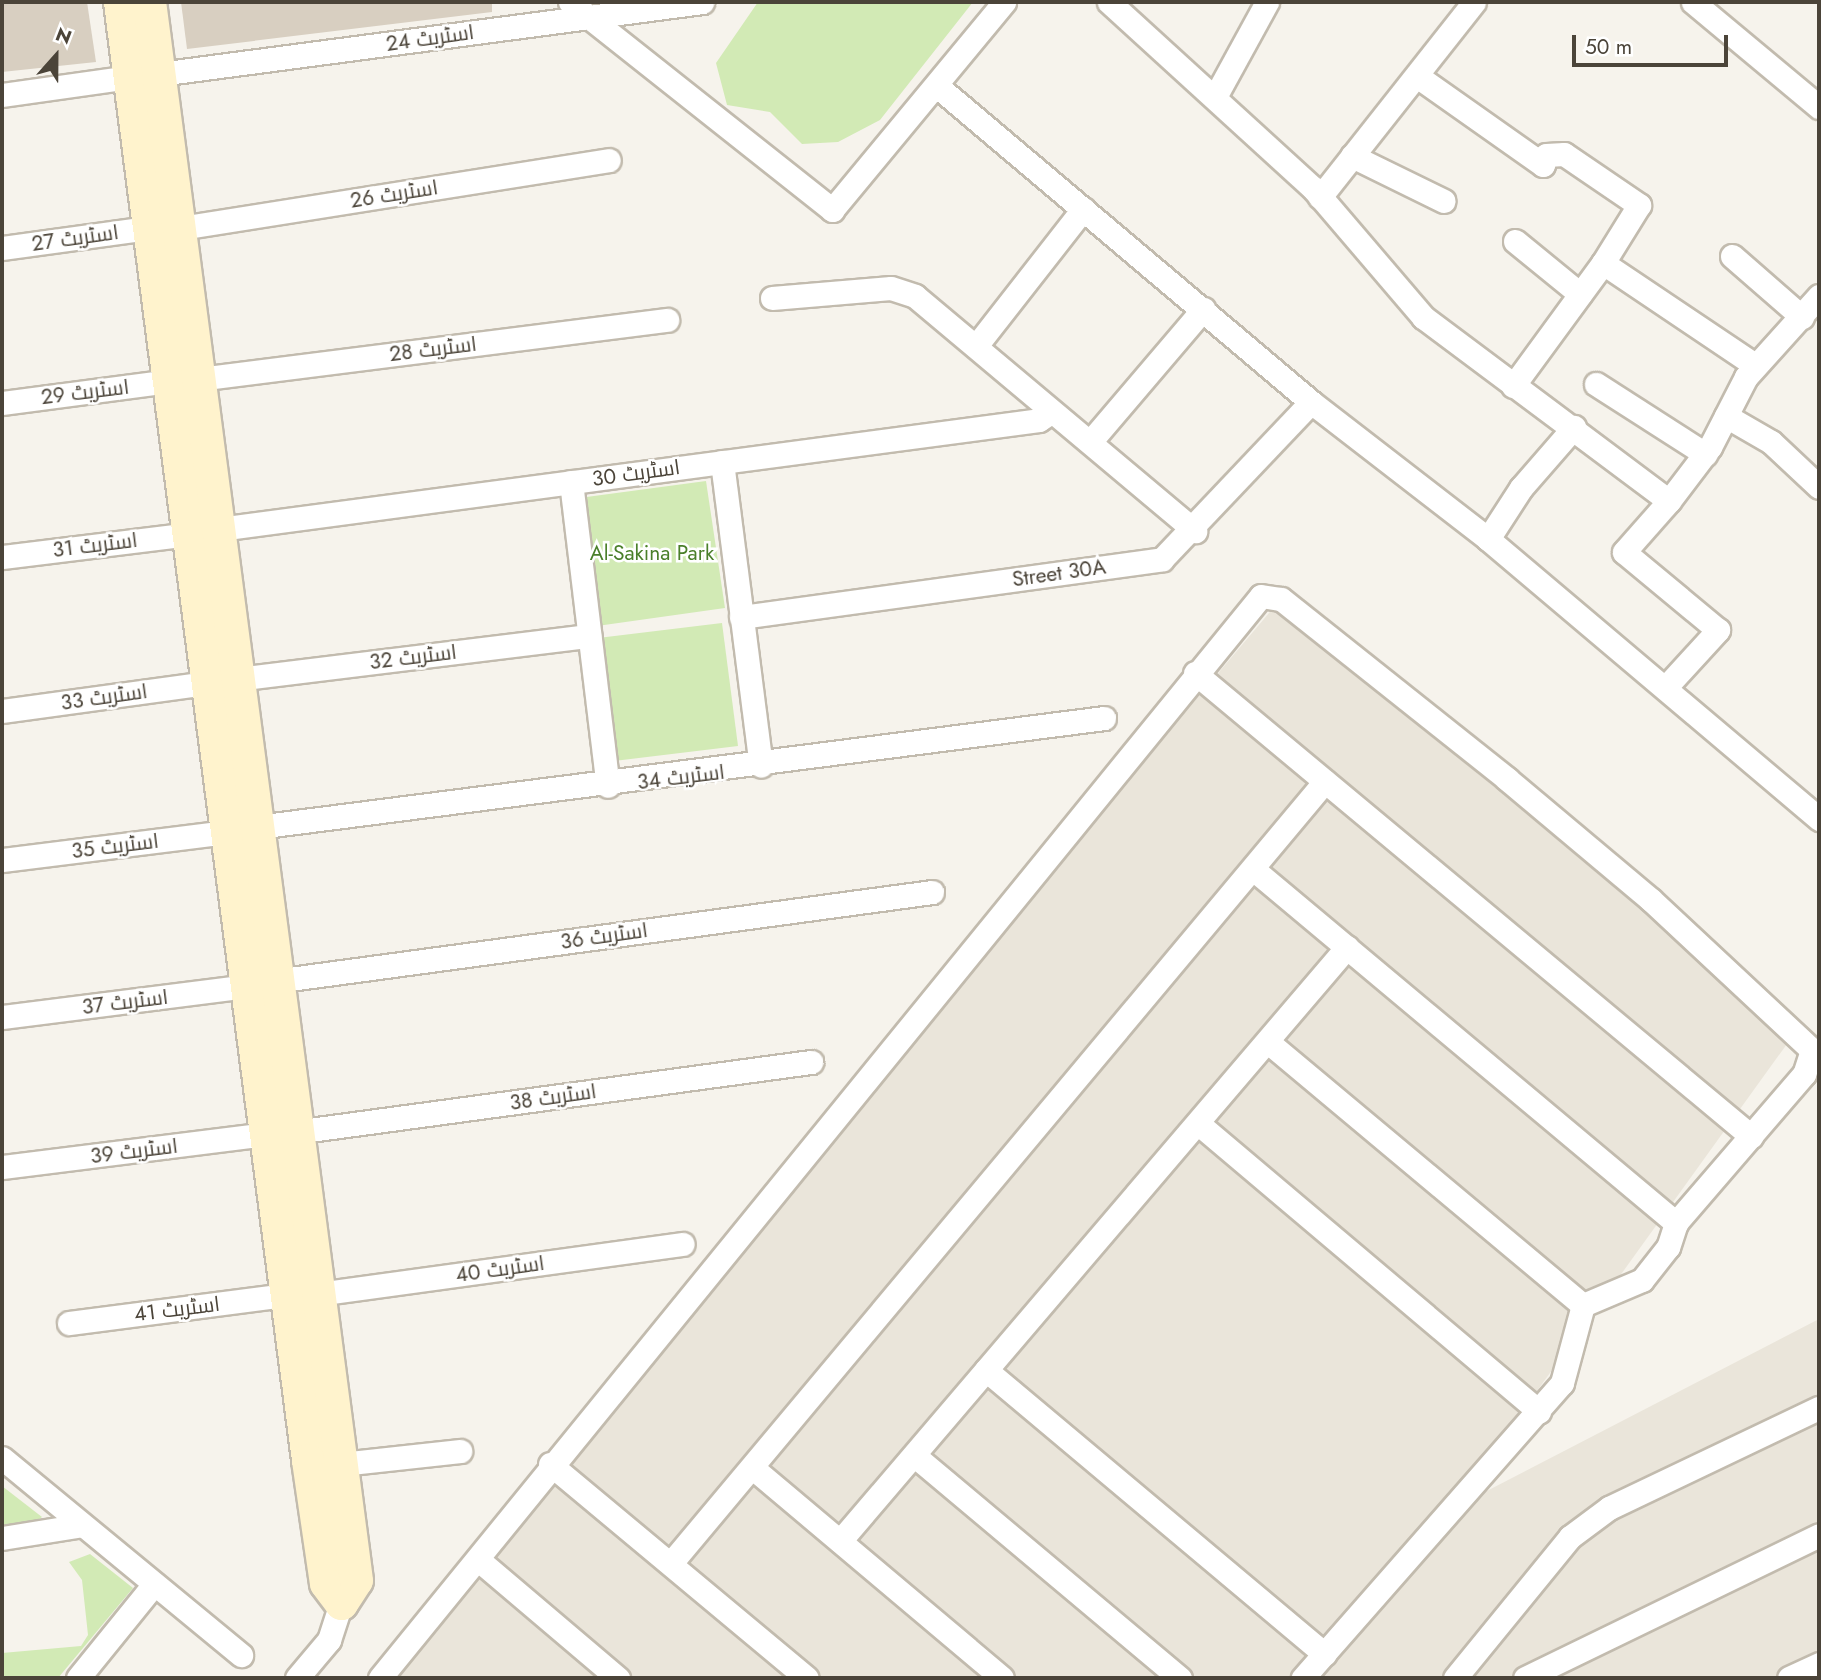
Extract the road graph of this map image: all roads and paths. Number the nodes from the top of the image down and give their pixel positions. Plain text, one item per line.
1 (120, 2) edge
2 (149, 2) edge
3 (570, 2) edge
4 (702, 2) edge
5 (1004, 2) edge
6 (1109, 2) edge
7 (1268, 2) edge
8 (1474, 2) edge
9 (1693, 2) edge
10 (589, 17) junction
11 (145, 76) junction
12 (1417, 76) junction
13 (937, 86) junction
14 (2, 95) edge
15 (1216, 97) junction
16 (1819, 107) edge
17 (1352, 156) junction
18 (609, 160) dead end
19 (1320, 197) junction
20 (1444, 201) dead end
21 (1083, 209) junction
22 (164, 228) junction
23 (1515, 241) dead end
24 (2, 248) edge
25 (1732, 256) dead end
26 (1603, 263) junction
27 (1580, 294) junction
28 (1819, 296) edge
29 (772, 298) dead end
30 (1203, 309) junction
31 (1802, 317) junction
32 (667, 320) dead end
33 (976, 346) junction
34 (1756, 366) junction
35 (184, 380) junction
36 (1596, 384) dead end
37 (1513, 386) junction
38 (1311, 402) junction
39 (2, 403) edge
40 (1051, 412) junction
41 (1726, 416) junction
42 (1574, 428) junction
43 (1090, 442) junction
44 (1705, 454) junction
45 (722, 462) junction
46 (571, 482) junction
47 (1819, 487) edge
48 (1669, 501) junction
49 (204, 531) junction
50 (1195, 531) junction
51 (1488, 539) junction
52 (2, 557) edge
53 (741, 617) junction
54 (589, 636) junction
55 (1195, 673) junction
56 (222, 681) junction
57 (1665, 688) junction
58 (2, 711) edge
59 (1104, 718) dead end
60 (761, 766) junction
61 (1325, 781) junction
62 (608, 786) junction
63 (1819, 819) edge
64 (242, 830) junction
65 (2, 860) edge
66 (1253, 869) junction
67 (932, 892) dead end
68 (1347, 947) junction
69 (261, 983) junction
70 (2, 1017) edge
71 (1268, 1042) junction
72 (811, 1062) dead end
73 (1200, 1125) junction
74 (281, 1133) junction
75 (1751, 1136) junction
76 (2, 1167) edge
77 (1676, 1223) junction
78 (683, 1244) dead end
79 (302, 1295) junction
80 (1583, 1305) junction
81 (69, 1324) dead end
82 (986, 1370) junction
83 (1819, 1408) edge
84 (1539, 1411) junction
85 (460, 1451) dead end
86 (915, 1456) junction
87 (2, 1458) edge
88 (341, 1464) junction
89 (550, 1464) junction
90 (754, 1469) junction
91 (82, 1525) junction
92 (1819, 1535) edge
93 (2, 1538) edge
94 (840, 1541) junction
95 (481, 1562) junction
96 (671, 1563) junction
97 (154, 1584) junction
98 (341, 1603) junction
99 (1325, 1654) junction
100 (241, 1655) dead end
101 (1819, 1664) edge
102 (591, 1670) edge
103 (78, 1678) edge
104 (297, 1678) edge
105 (380, 1678) edge
106 (618, 1678) edge
107 (807, 1678) edge
108 (1002, 1678) edge
109 (1180, 1678) edge
110 (1303, 1678) edge
111 (1455, 1678) edge
112 (1525, 1678) edge
113 (1789, 1678) edge

1 - 11 street
2 - 11 street
3 - 10 street
4 - 10 street, اسٹریٹ 24
5 - 13 street
6 - 15 street
7 - 15 street
8 - 12 street
9 - 16 street
10 - 11 street, اسٹریٹ 24
10 - 13 street
11 - 14 street, اسٹریٹ 24
11 - 22 street
12 - 17 street
12 - 26 street
13 - 21 street
15 - 19 street
17 - 19 street
17 - 20 street
18 - 22 street, اسٹریٹ 26
19 - 37 street
21 - 30 street
21 - 33 street
22 - 24 street, اسٹریٹ 27
22 - 35 street
23 - 27 street
25 - 31 street
26 - 27 street
26 - 34 street
27 - 37 street
28 - 31 street
29 - 33 street
30 - 38 street
30 - 43 street
31 - 34 street
32 - 35 street, اسٹریٹ 28
33 - 40 street
34 - 41 street
35 - 39 street, اسٹریٹ 29
35 - 49 street
36 - 44 street
37 - 42 street
38 - 50 street, Street 30A
38 - 51 street
40 - 43 street
40 - 45 street, اسٹریٹ 30
41 - 44 street
41 - 47 street
42 - 48 street
42 - 51 street
43 - 50 street
44 - 48 street
45 - 46 street, اسٹریٹ 30
45 - 53 street
46 - 49 street, اسٹریٹ 30
46 - 54 street
48 - 57 street
49 - 52 street, اسٹریٹ 31
49 - 56 street
50 - 53 street, Street 30A
51 - 57 street
53 - 60 street
54 - 56 street, اسٹریٹ 32
54 - 62 street
55 - 61 street
55 - 75 street
55 - 89 street
56 - 58 street, اسٹریٹ 33
56 - 64 street
57 - 63 street
59 - 60 street, اسٹریٹ 34
60 - 62 street, اسٹریٹ 34
61 - 66 street
61 - 75 street
62 - 64 street, اسٹریٹ 34
64 - 65 street, اسٹریٹ 35
64 - 69 street
66 - 68 street
66 - 90 street
67 - 69 street, اسٹریٹ 36
68 - 71 street
68 - 77 street
69 - 70 street, اسٹریٹ 37
69 - 74 street
71 - 73 street
71 - 80 street
72 - 74 street, اسٹریٹ 38
73 - 82 street
73 - 84 street
74 - 76 street, اسٹریٹ 39
74 - 79 street
75 - 77 street
77 - 80 street
78 - 79 street, اسٹریٹ 40
79 - 81 street, اسٹریٹ 41
79 - 88 street
79 - 98 street
80 - 84 street
82 - 86 street
82 - 99 street
83 - 111 street
84 - 99 street
85 - 88 street
86 - 94 street
86 - 109 street
87 - 91 street
88 - 98 street
89 - 95 street
89 - 96 street
90 - 94 street
90 - 96 street
91 - 93 street
91 - 97 street
92 - 112 street
94 - 108 street
95 - 102 street
95 - 105 street
96 - 107 street
97 - 100 street
97 - 103 street
98 - 104 street
99 - 110 street
101 - 113 street
102 - 106 street

